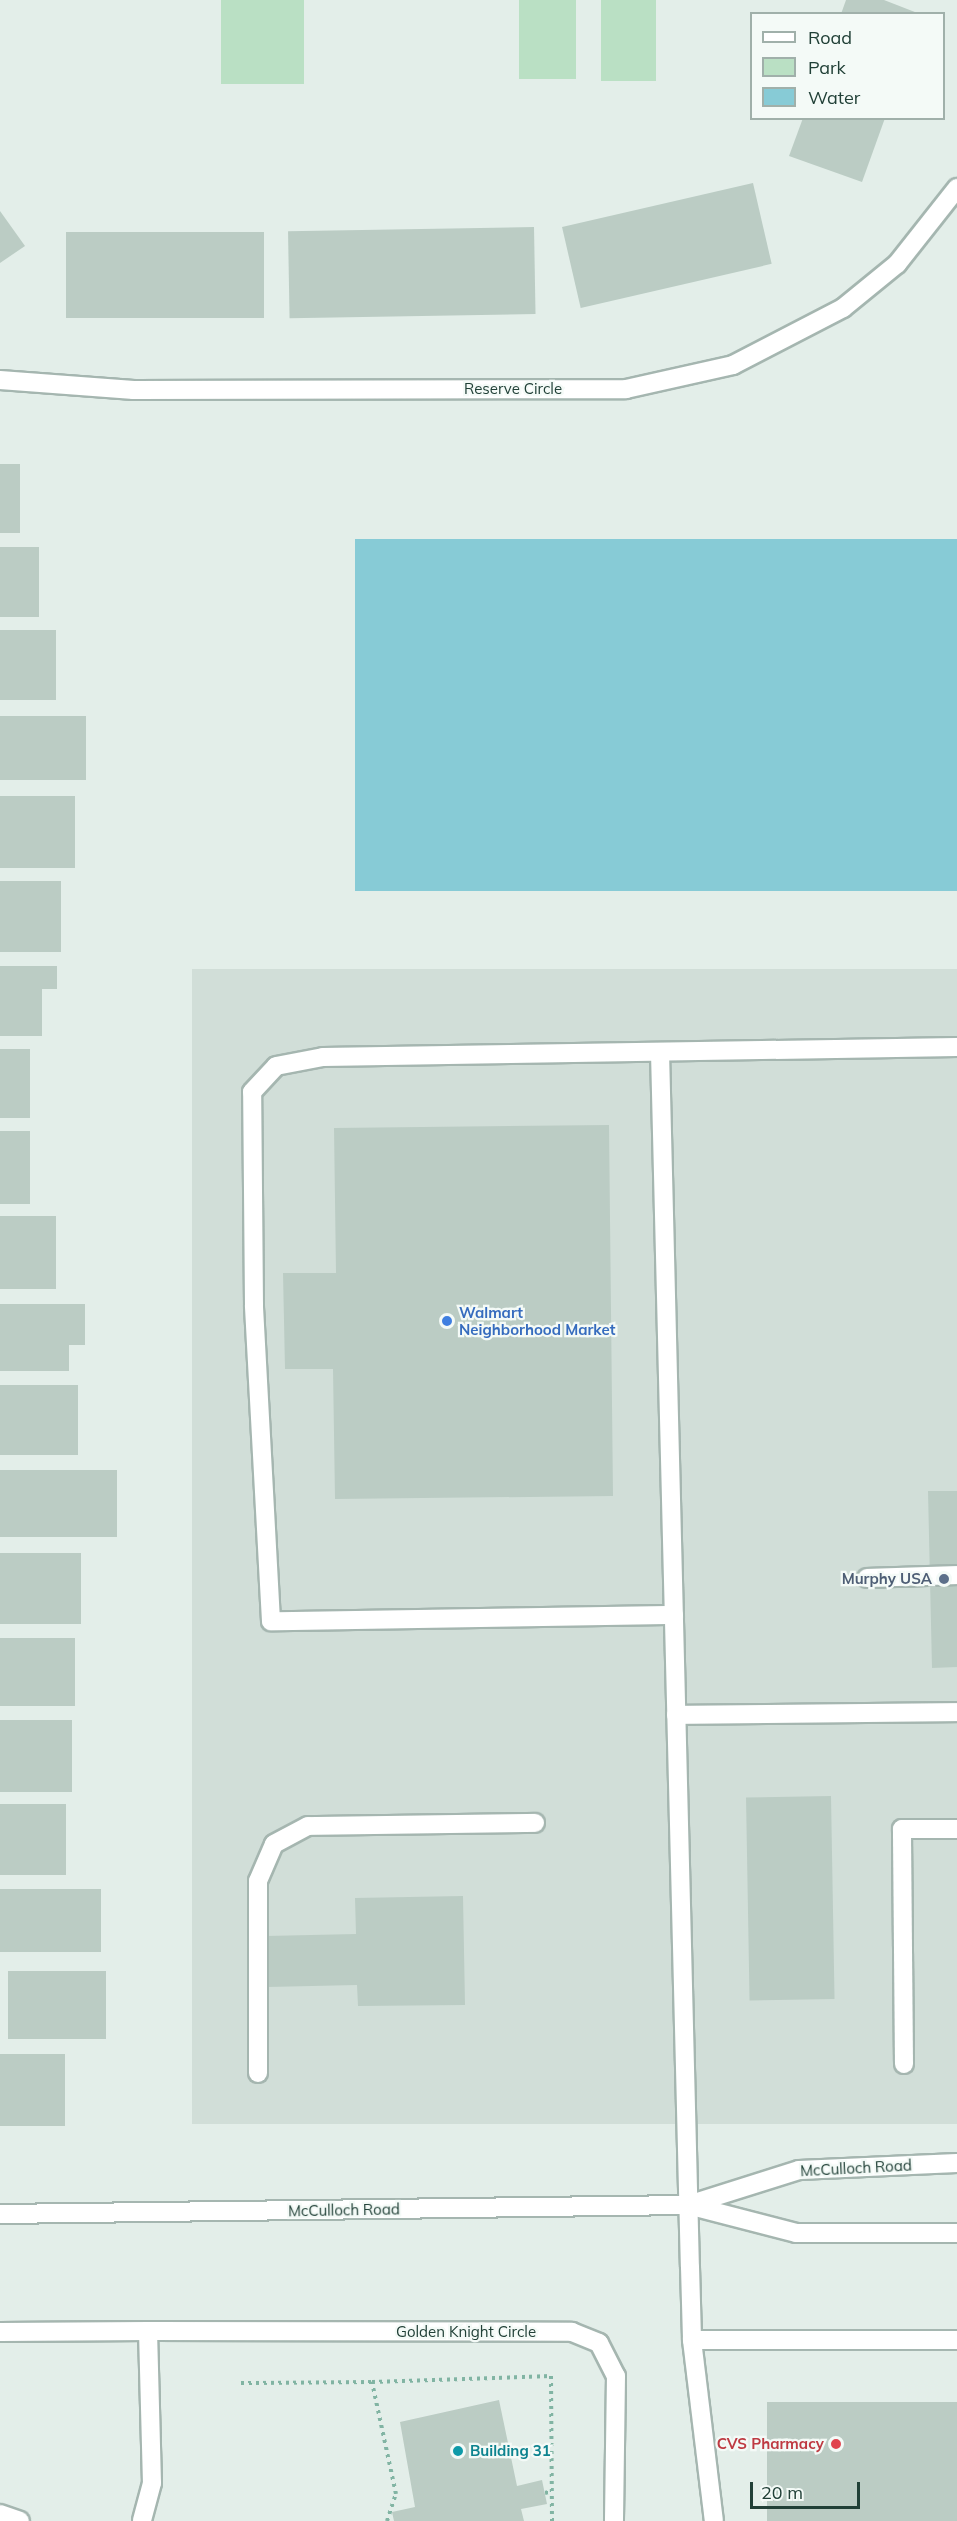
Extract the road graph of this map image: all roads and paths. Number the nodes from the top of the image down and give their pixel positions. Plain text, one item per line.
1 (957, 188) edge
2 (0, 380) edge
3 (957, 1047) edge
4 (660, 1052) junction
5 (957, 1575) edge
6 (867, 1578) dead end
7 (674, 1615) junction
8 (957, 1712) edge
9 (676, 1715) junction
10 (535, 1823) dead end
11 (957, 1829) edge
12 (904, 2064) dead end
13 (258, 2073) dead end
14 (957, 2163) edge
15 (688, 2205) junction
16 (0, 2214) edge
17 (957, 2232) edge
18 (148, 2331) junction
19 (0, 2332) edge
20 (693, 2340) junction
21 (957, 2340) edge
22 (372, 2382) junction
23 (241, 2383) dead end
24 (552, 2491) junction
25 (545, 2493) dead end
26 (0, 2514) edge
27 (20, 2521) edge
28 (142, 2521) edge
29 (387, 2521) edge
30 (552, 2521) edge
31 (614, 2521) edge
32 (714, 2521) edge

1 - 2 street, Reserve Circle
3 - 4 street
4 - 7 street
4 - 7 street
5 - 6 street
7 - 9 street
8 - 9 street
9 - 15 street
10 - 13 street
11 - 12 street
14 - 15 street, McCulloch Road
15 - 16 street, McCulloch Road
15 - 17 street, McCulloch Road
15 - 20 street
18 - 19 street, Golden Knight Circle
18 - 28 street
18 - 31 street, Golden Knight Circle
20 - 21 street
20 - 32 street
22 - 23 path
22 - 24 path
22 - 29 path
24 - 25 path
24 - 30 path
26 - 27 street

